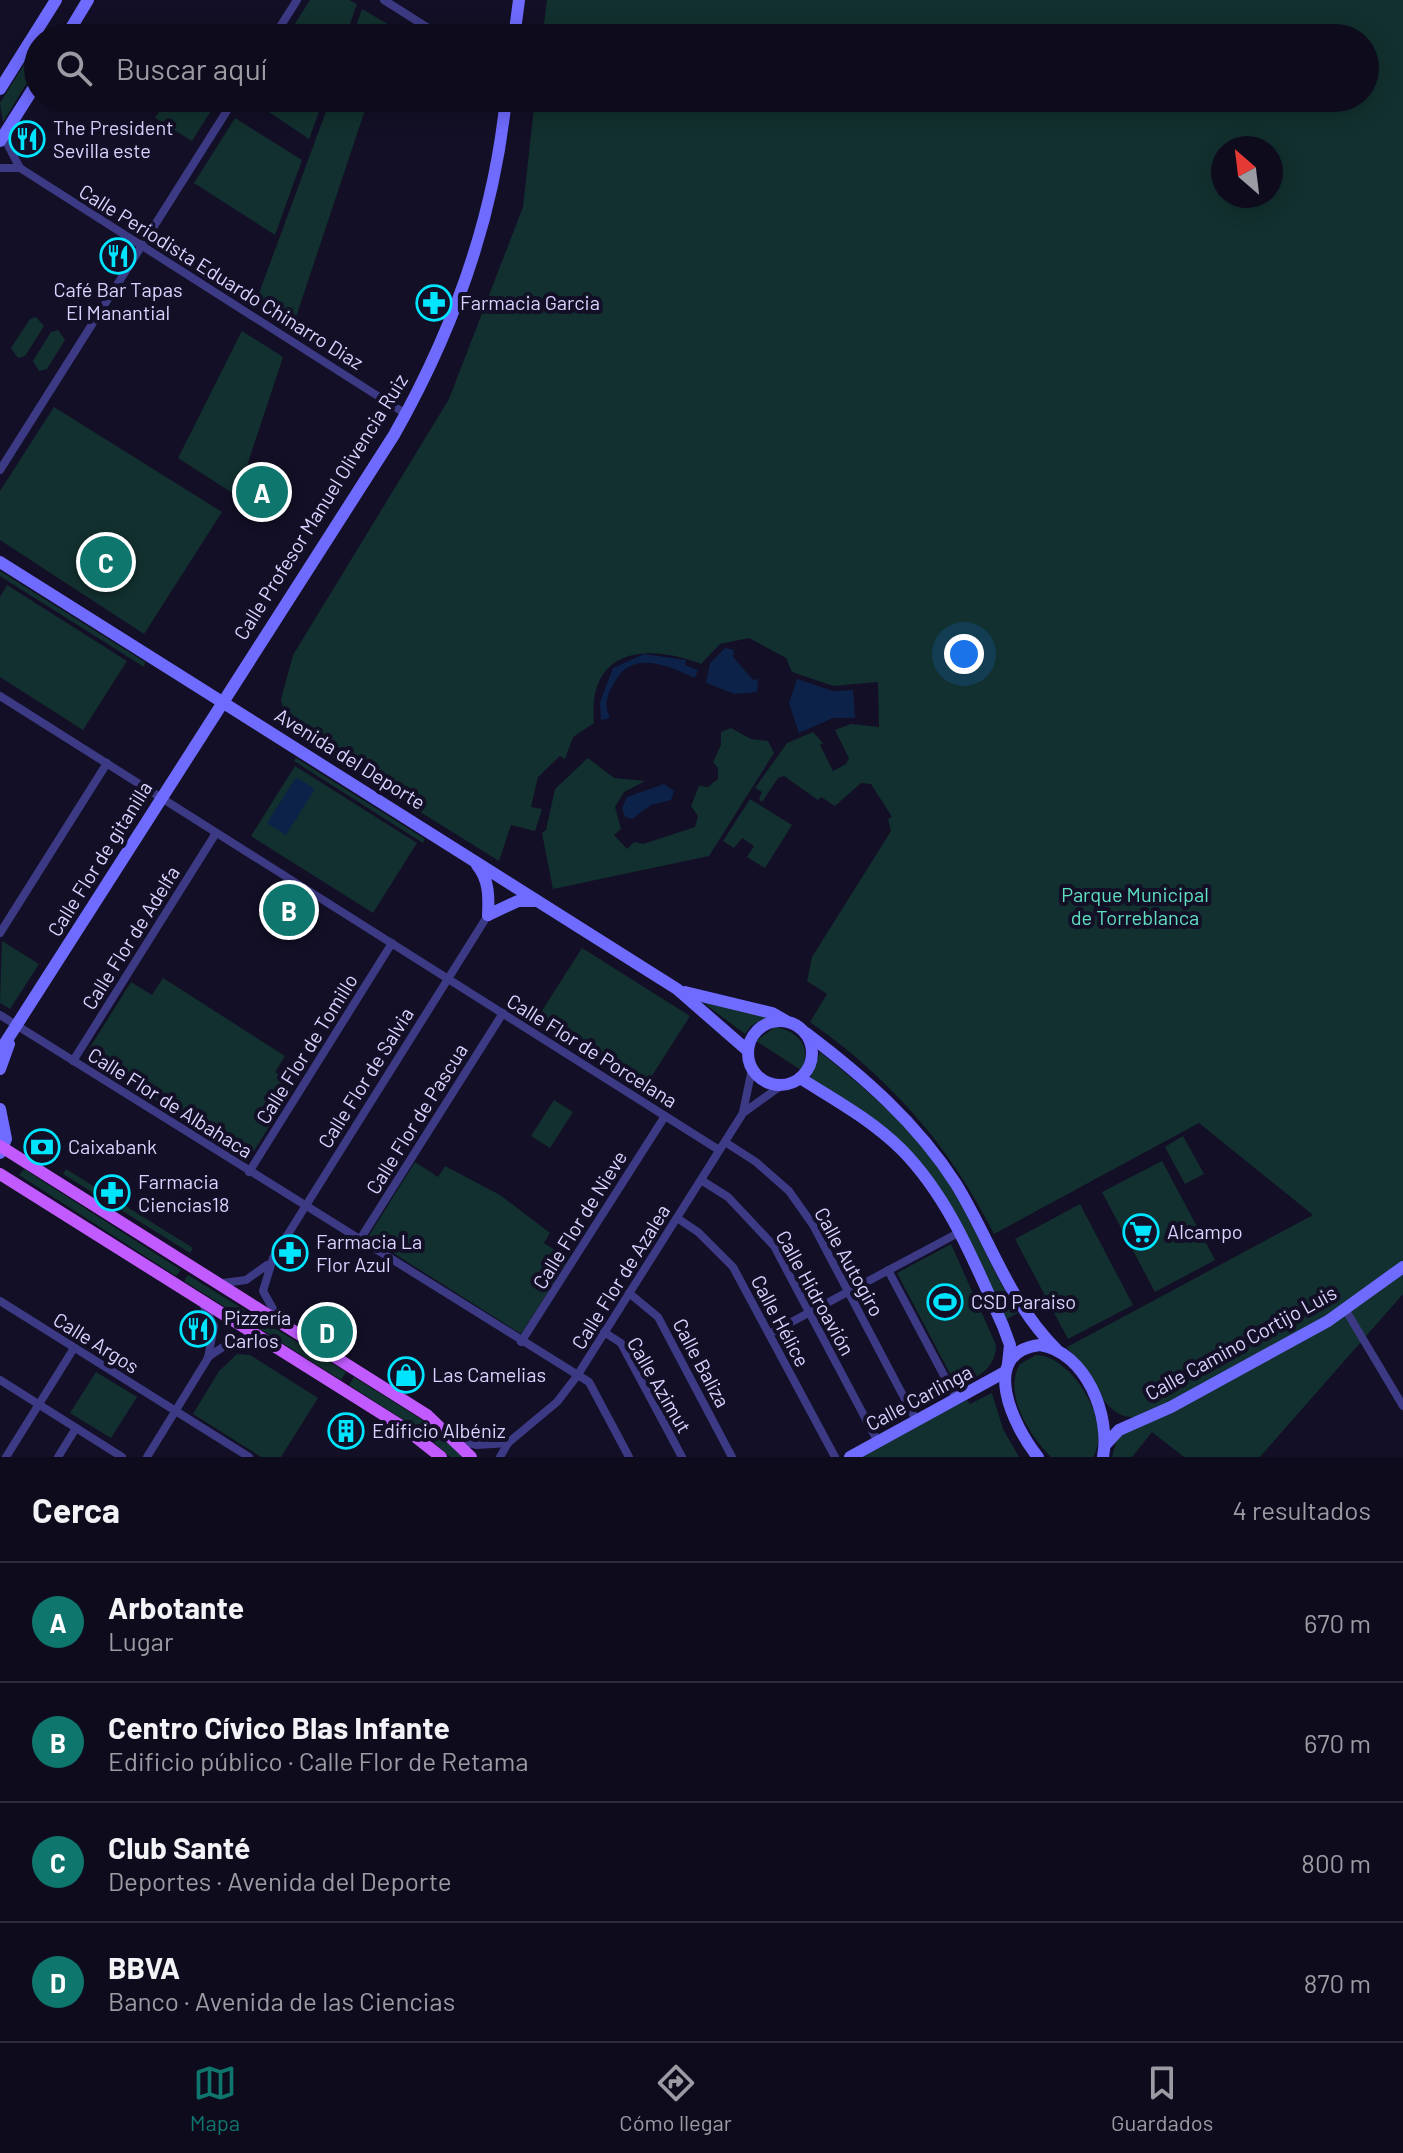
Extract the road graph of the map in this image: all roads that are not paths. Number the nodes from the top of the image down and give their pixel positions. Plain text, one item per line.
1 (56, 0) edge
2 (88, 0) edge
3 (297, 0) edge
4 (384, 0) edge
5 (519, 0) edge
6 (41, 24) edge
7 (73, 24) edge
8 (282, 24) edge
9 (422, 24) edge
10 (516, 24) edge
11 (24, 51) edge
12 (0, 89) edge
13 (24, 102) edge
14 (226, 112) edge
15 (504, 112) edge
16 (1, 136) edge
17 (0, 168) edge
18 (20, 168) junction
19 (142, 246) junction
20 (406, 414) junction
21 (0, 470) edge
22 (0, 562) edge
23 (0, 696) edge
24 (223, 703) junction
25 (107, 763) junction
26 (162, 798) junction
27 (216, 833) junction
28 (472, 859) junction
29 (539, 901) junction
30 (488, 915) junction
31 (0, 933) edge
32 (392, 943) junction
33 (447, 978) junction
34 (679, 990) junction
35 (503, 1013) junction
36 (0, 1015) edge
37 (789, 1022) junction
38 (15, 1032) junction
39 (806, 1033) junction
40 (747, 1050) junction
41 (0, 1051) edge
42 (73, 1061) junction
43 (0, 1069) edge
44 (752, 1069) junction
45 (800, 1078) junction
46 (782, 1085) junction
47 (0, 1110) edge
48 (743, 1113) junction
49 (665, 1116) junction
50 (722, 1146) junction
51 (2, 1147) edge
52 (249, 1172) junction
53 (2, 1177) edge
54 (701, 1180) junction
55 (305, 1207) junction
56 (677, 1218) junction
57 (960, 1232) junction
58 (359, 1241) junction
59 (273, 1258) junction
60 (1403, 1267) edge
61 (888, 1270) junction
62 (215, 1282) junction
63 (849, 1291) junction
64 (629, 1293) junction
65 (200, 1300) junction
66 (0, 1301) edge
67 (1345, 1309) junction
68 (809, 1312) junction
69 (283, 1324) junction
70 (604, 1332) junction
71 (769, 1334) junction
72 (257, 1335) junction
73 (521, 1342) junction
74 (74, 1348) junction
75 (1057, 1350) junction
76 (208, 1358) junction
77 (1007, 1368) junction
78 (577, 1376) junction
79 (0, 1380) edge
80 (1096, 1399) junction
81 (957, 1400) junction
82 (39, 1405) junction
83 (1403, 1406) edge
84 (175, 1412) junction
85 (917, 1422) junction
86 (1137, 1422) junction
87 (76, 1428) junction
88 (457, 1440) junction
89 (878, 1442) junction
90 (508, 1443) junction
91 (1104, 1450) edge
92 (6, 1457) edge
93 (58, 1457) edge
94 (122, 1457) edge
95 (147, 1457) edge
96 (249, 1457) edge
97 (441, 1457) edge
98 (471, 1457) edge
99 (500, 1457) edge
100 (629, 1457) edge
101 (682, 1457) edge
102 (732, 1457) edge
103 (835, 1457) edge
104 (850, 1457) edge
105 (1038, 1457) edge

1 - 6 street
2 - 7 street
3 - 8 street
4 - 9 street
5 - 10 street
11 - 12 street
13 - 16 street
14 - 19 street
15 - 20 street, Calle Profesor Manuel Olivencia Ruiz
16 - 18 street
17 - 18 street
18 - 19 street, Calle Periodista Eduardo Chinarro Diaz
19 - 20 street, Calle Periodista Eduardo Chinarro Diaz
19 - 21 street
20 - 24 street, Calle Profesor Manuel Olivencia Ruiz
22 - 24 street, Avenida del Deporte
23 - 25 street, Calle Flor de Porcelana
24 - 26 street, Calle Flor de gitanilla
24 - 28 street, Avenida del Deporte
25 - 26 street, Calle Flor de Porcelana
25 - 31 street
26 - 27 street, Calle Flor de Porcelana
26 - 38 street, Calle Flor de gitanilla
27 - 32 street, Calle Flor de Porcelana
27 - 42 street, Calle Flor de Adelfa
28 - 29 street, Avenida del Deporte
28 - 30 street
29 - 30 street
29 - 34 street, Avenida del Deporte
30 - 33 street, Calle Flor de Salvia
32 - 33 street, Calle Flor de Porcelana
32 - 52 street, Calle Flor de Tomillo
33 - 35 street, Calle Flor de Porcelana
33 - 55 street, Calle Flor de Salvia
34 - 37 street, Avenida del Deporte
34 - 40 street, Avenida del Deporte
35 - 49 street, Calle Flor de Porcelana
35 - 58 street, Calle Flor de Pascua
36 - 38 street, Calle Flor de Albahaca
37 - 39 street
37 - 40 street
38 - 41 street
38 - 42 street, Calle Flor de Albahaca
38 - 43 street
39 - 45 street
39 - 75 street
40 - 44 street
42 - 52 street, Calle Flor de Albahaca
44 - 46 street
44 - 48 street
45 - 46 street
45 - 57 street
46 - 48 street
47 - 51 street
48 - 50 street, Calle Flor de Azalea
49 - 50 street, Calle Flor de Porcelana
49 - 73 street, Calle Flor de Nieve
50 - 54 street, Calle Flor de Azalea
50 - 63 street, Calle Autogiro
51 - 62 main road
52 - 55 street, Calle Flor de Albahaca
53 - 65 main road
54 - 56 street, Calle Flor de Azalea
54 - 68 street, Calle Hidroavión
55 - 58 street, Calle Flor de Albahaca
55 - 59 street, Calle Flor de Salvia
56 - 64 street, Calle Flor de Azalea
56 - 71 street, Calle Hélice
57 - 61 street
57 - 77 street
58 - 73 street, Calle Flor de Albahaca
59 - 62 street, Calle Flor de Salvia
59 - 69 street, Calle Flor de Salvia
60 - 67 street, Calle Camino Cortijo Luis
61 - 63 street
61 - 81 street
62 - 69 main road
63 - 68 street
63 - 85 street, Calle Autogiro
64 - 70 street, Calle Flor de Azalea
64 - 102 street, Calle Baliza
65 - 72 main road
65 - 76 street
66 - 74 street, Calle Argos
67 - 83 street
67 - 86 street, Calle Camino Cortijo Luis
68 - 71 street
68 - 89 street, Calle Hidroavión
69 - 88 main road
70 - 78 street, Calle Flor de Azalea
70 - 101 street, Calle Azimut
71 - 103 street, Calle Hélice
72 - 76 street
72 - 97 main road
73 - 78 street, Calle Flor de Albahaca
74 - 82 street
74 - 84 street, Calle Argos
75 - 77 street, Calle Carlinga
75 - 80 street
76 - 84 street
77 - 81 street, Calle Carlinga
77 - 105 street
78 - 90 street, Calle Flor de Azalea
78 - 100 street, Calle Flor de Albahaca
79 - 82 street
80 - 86 street, Calle Camino Cortijo Luis
80 - 91 street
81 - 85 street, Calle Carlinga
82 - 87 street
82 - 92 street
84 - 95 street
84 - 96 street, Calle Argos
85 - 89 street, Calle Carlinga
86 - 91 street
87 - 93 street
87 - 94 street
88 - 90 street
88 - 98 main road
89 - 104 street, Calle Carlinga
90 - 99 street

